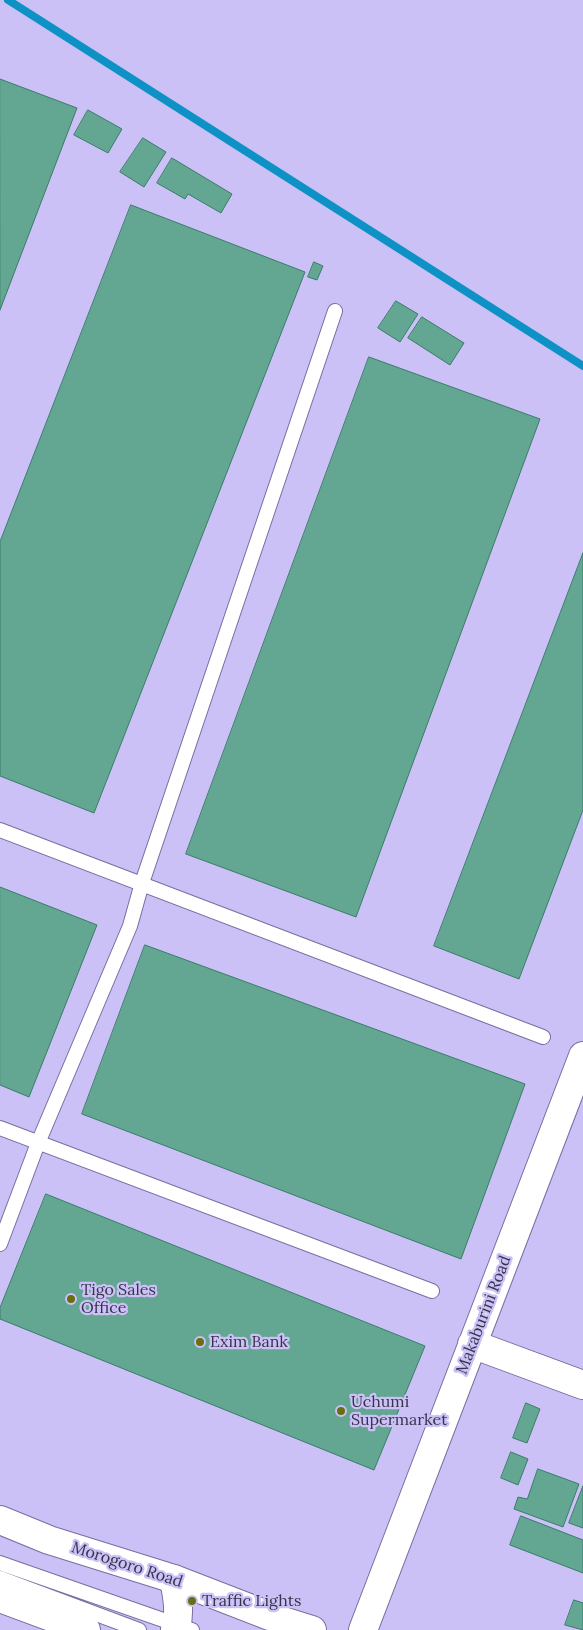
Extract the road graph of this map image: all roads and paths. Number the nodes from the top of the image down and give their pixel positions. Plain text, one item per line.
1 (335, 311) dead end
2 (0, 830) edge
3 (142, 883) junction
4 (543, 1038) dead end
5 (583, 1056) edge
6 (0, 1128) edge
7 (38, 1142) junction
8 (0, 1244) edge
9 (432, 1291) dead end
10 (472, 1344) junction
11 (583, 1386) edge
12 (0, 1520) edge
13 (0, 1562) edge
14 (0, 1578) edge
15 (174, 1579) junction
16 (0, 1598) edge
17 (181, 1628) edge
18 (86, 1630) edge
19 (139, 1630) edge
20 (312, 1630) edge
21 (363, 1630) edge

1 - 3 lane
2 - 3 lane
3 - 4 lane
3 - 7 lane
5 - 10 main road, Makaburini Road
6 - 7 lane
7 - 8 lane
7 - 9 lane
10 - 11 main road
10 - 21 main road, Makaburini Road
12 - 15 main road, Morogoro Road
13 - 17 lane
14 - 19 lane
15 - 17 main road
15 - 20 main road, Morogoro Road
16 - 18 main road

